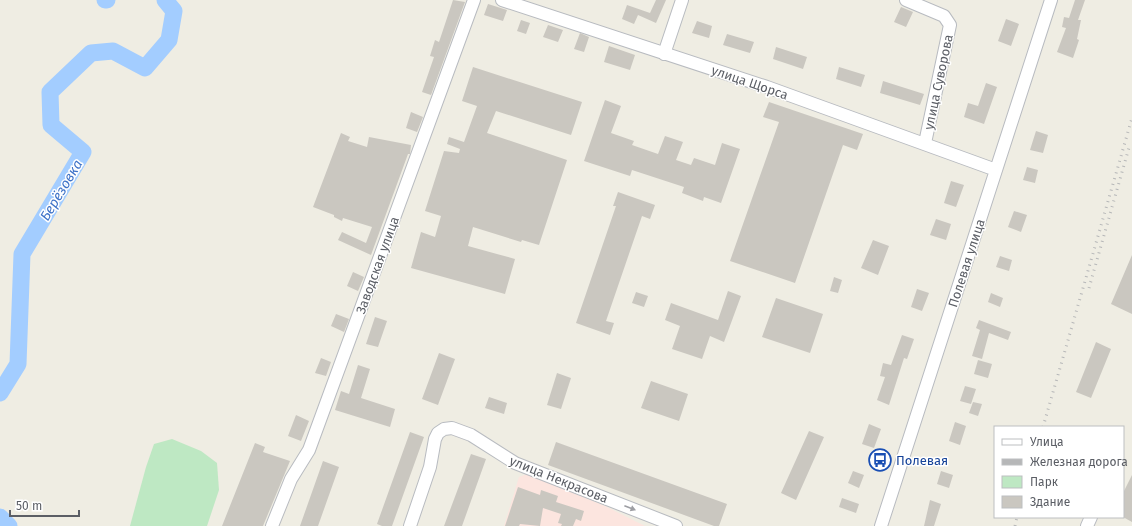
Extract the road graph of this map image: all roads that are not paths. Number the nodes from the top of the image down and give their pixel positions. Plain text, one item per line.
1 (474, 0) edge
2 (502, 0) edge
3 (682, 0) edge
4 (906, 0) edge
5 (1051, 0) edge
6 (664, 54) junction
7 (925, 143) junction
8 (996, 170) junction
9 (272, 526) edge
10 (410, 526) edge
11 (676, 526) edge
12 (881, 526) edge

1 - 9 street, Заводская улица
2 - 6 street, улица Щорса
3 - 6 street
4 - 7 street, улица Суворова
5 - 8 street, Полевая улица
6 - 7 street, улица Щорса
7 - 8 street, улица Щорса
8 - 12 street, Полевая улица
10 -> 11 street, улица Некрасова

